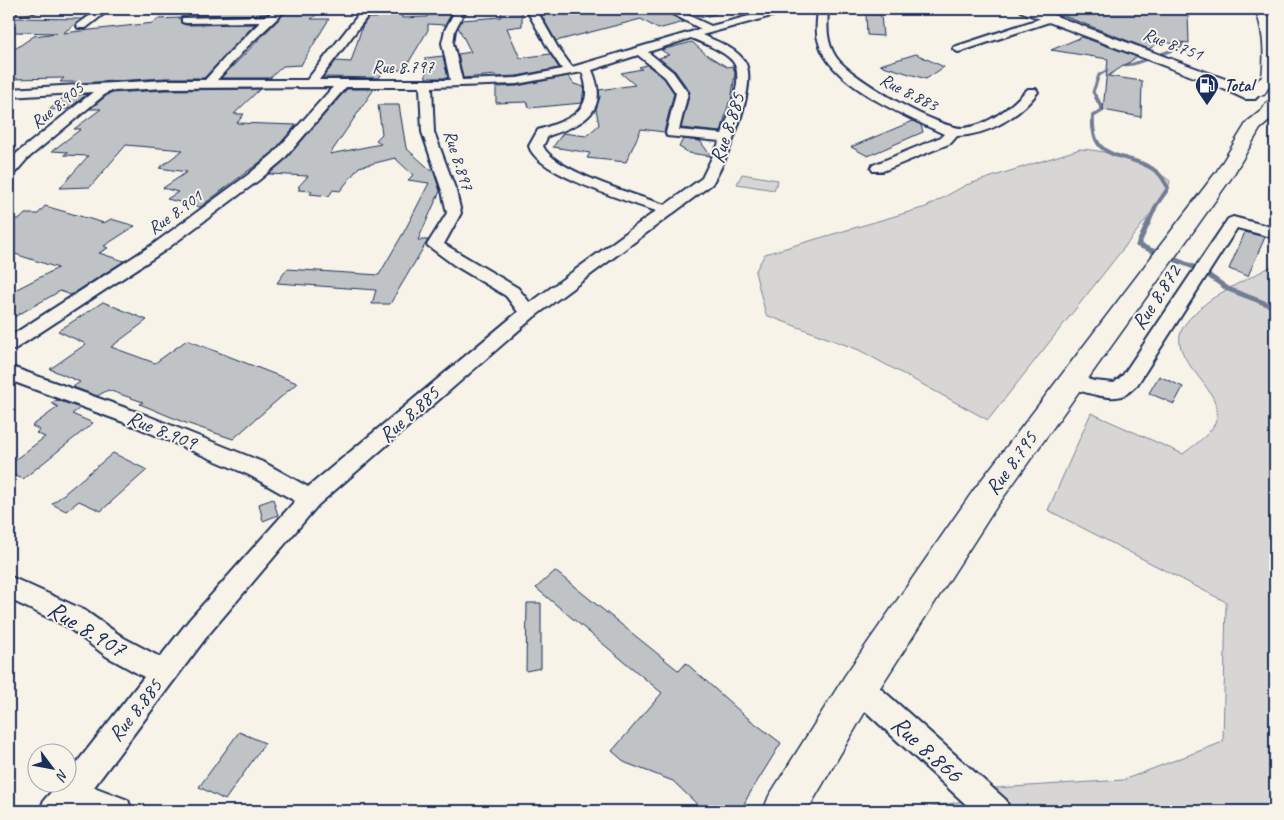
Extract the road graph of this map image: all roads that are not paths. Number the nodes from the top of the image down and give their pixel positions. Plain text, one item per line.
1 (35, 9) edge
2 (105, 9) edge
3 (282, 9) edge
4 (368, 9) edge
5 (461, 9) edge
6 (531, 9) edge
7 (668, 9) edge
8 (787, 9) edge
9 (823, 9) edge
10 (1026, 9) edge
11 (14, 10) edge
12 (1268, 15) edge
13 (1051, 18) junction
14 (268, 19) junction
15 (186, 20) dead end
16 (82, 26) dead end
17 (702, 32) junction
18 (958, 49) dead end
19 (640, 51) junction
20 (586, 68) junction
21 (570, 72) junction
22 (310, 83) junction
23 (208, 84) junction
24 (342, 84) junction
25 (426, 84) junction
26 (457, 84) junction
27 (106, 87) junction
28 (1032, 92) dead end
29 (9, 93) edge
30 (1266, 100) edge
31 (951, 132) junction
32 (727, 138) junction
33 (878, 168) dead end
34 (9, 171) edge
35 (667, 210) junction
36 (1275, 233) edge
37 (528, 313) junction
38 (9, 345) edge
39 (9, 373) edge
40 (1070, 381) junction
41 (310, 499) junction
42 (9, 587) edge
43 (163, 673) junction
44 (859, 687) junction
45 (63, 802) edge
46 (117, 811) edge
47 (784, 811) edge
48 (995, 811) edge

1 - 11 street
2 - 16 street
3 - 14 street
4 - 22 street
5 - 26 street
6 - 21 street
7 - 17 street, Rue 8.885
8 - 17 street, Rue 8.797
9 - 31 street, Rue 8.883
10 - 13 main road, Rue 8.751
12 - 30 highway, Rue 8.795
13 - 18 street
13 - 30 main road, Rue 8.751
14 - 15 street
14 - 23 street
17 - 19 street, Rue 8.797
17 - 32 street, Rue 8.885
19 - 20 street, Rue 8.797
19 - 32 street
20 - 21 street, Rue 8.797
20 - 35 street
21 - 26 street, Rue 8.797
22 - 23 street, Rue 8.797
22 - 24 street, Rue 8.797
23 - 27 street, Rue 8.797
24 - 25 street, Rue 8.797
24 - 38 street, Rue 8.901
25 - 26 street, Rue 8.797
25 - 37 street, Rue 8.897
27 - 29 street, Rue 8.797
27 - 34 street, Rue 8.905
28 - 31 street
30 - 40 highway, Rue 8.795
31 - 33 street, Rue 8.883
32 - 35 street, Rue 8.885
35 - 37 street, Rue 8.885
36 - 40 street, Rue 8.872
37 - 41 street, Rue 8.885
39 - 41 street, Rue 8.909
40 - 44 highway, Rue 8.795
41 - 43 street, Rue 8.885
42 - 43 street, Rue 8.907
43 - 45 street, Rue 8.885
44 - 47 highway, Rue 8.795
44 - 48 street, Rue 8.866
45 - 46 street, Rue 8.885

